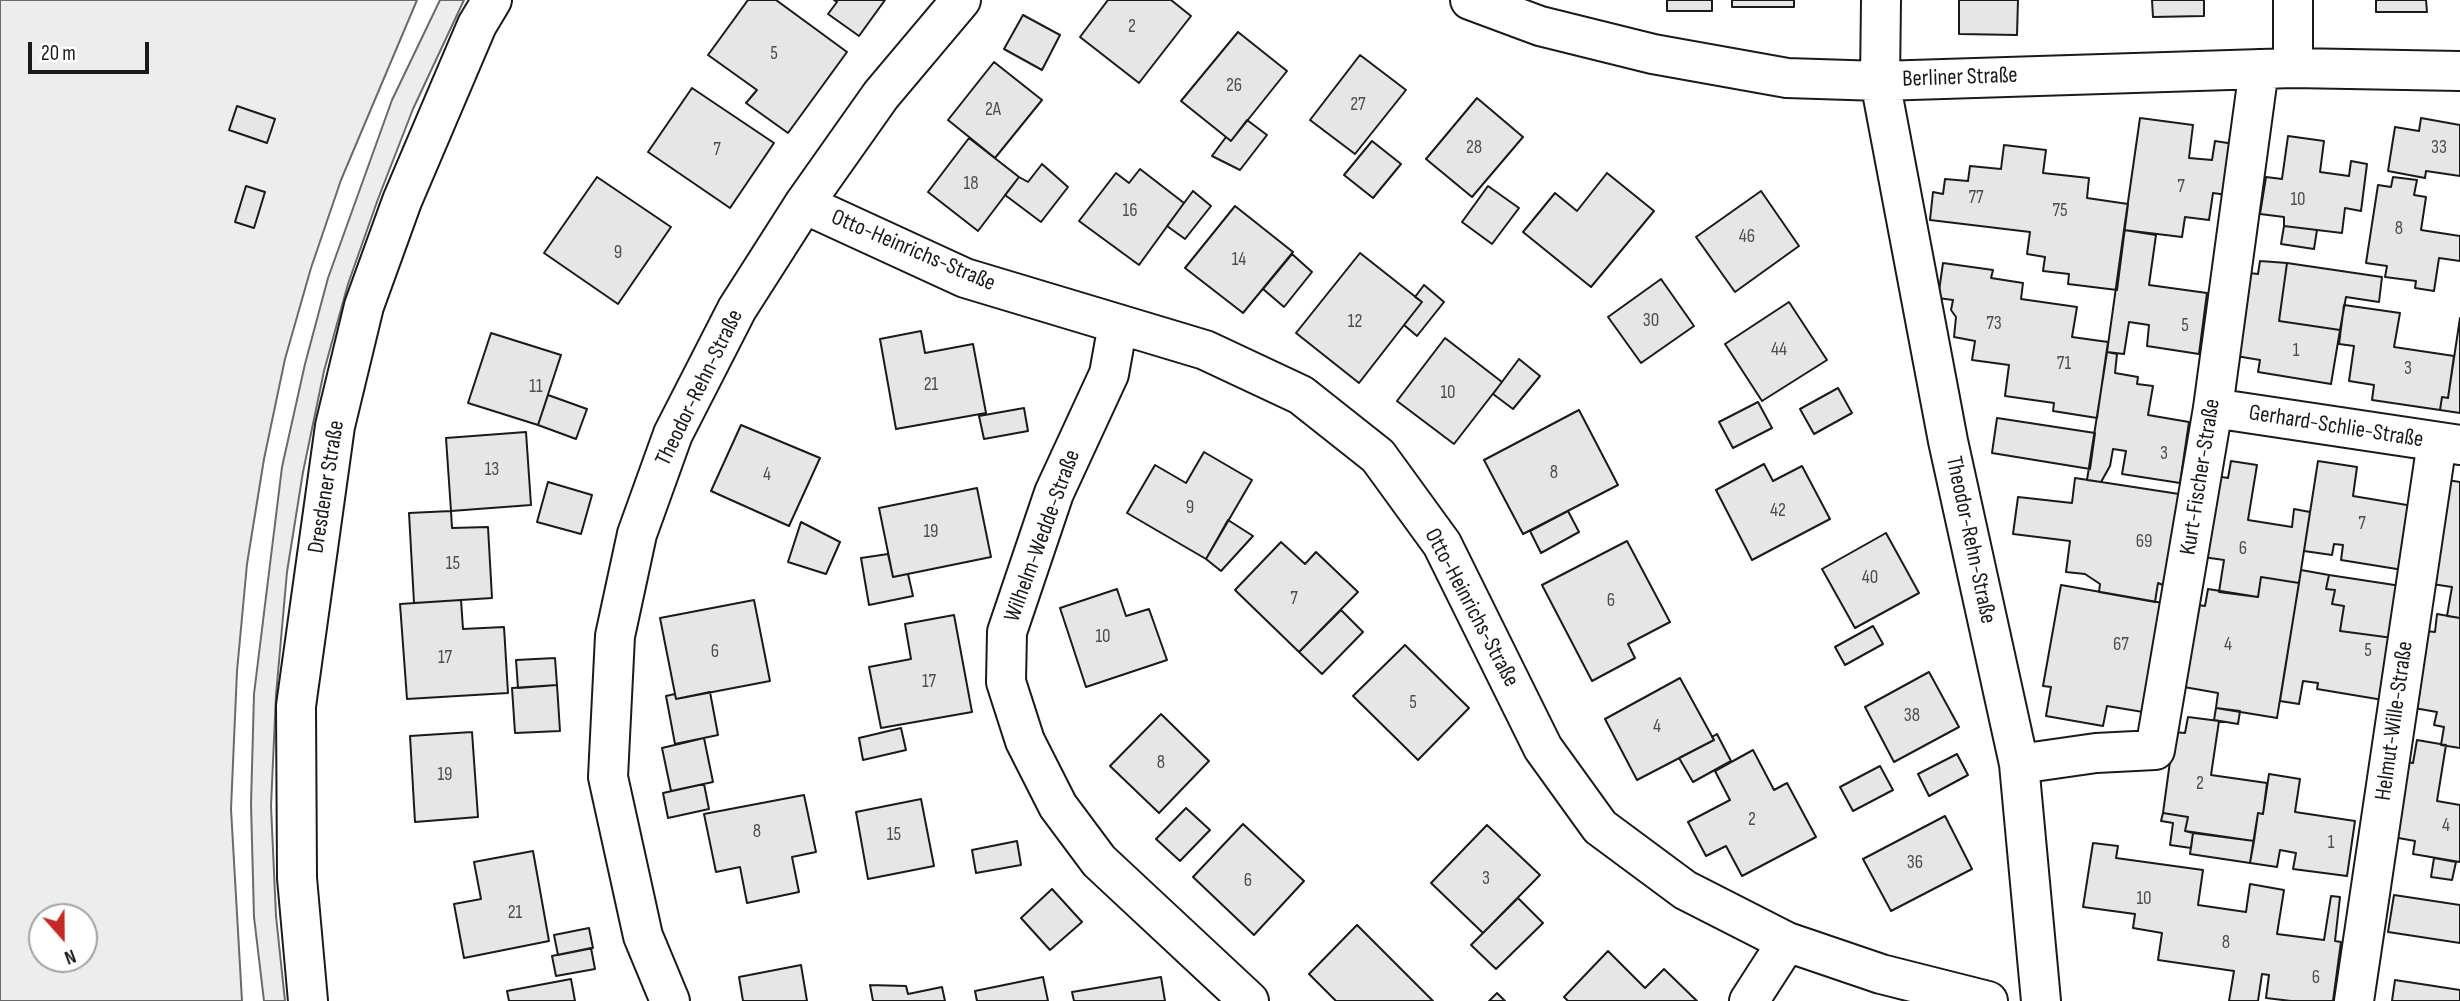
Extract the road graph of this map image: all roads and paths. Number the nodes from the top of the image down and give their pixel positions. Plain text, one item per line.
1 (492, 0) edge
2 (961, 0) edge
3 (1470, 0) edge
4 (1881, 0) edge
5 (2294, 0) edge
6 (2276, 69) junction
7 (2460, 71) edge
8 (1880, 81) junction
9 (804, 204) junction
10 (1118, 324) junction
11 (2213, 408) junction
12 (2448, 443) edge
13 (2019, 764) junction
14 (1787, 943) junction
15 (309, 1001) edge
16 (670, 1001) edge
17 (1250, 1001) edge
18 (1749, 1001) edge
19 (1989, 1001) edge
20 (2041, 1001) edge
21 (2354, 1001) edge

1 - 15 street, Dresdener Straße
2 - 9 street, Theodor-Rehn-Straße
3 - 8 street, Berliner Straße
4 - 8 street, Theodor-Rehn-Straße
5 - 6 street, Kurt-Fischer-Straße
6 - 7 street, Berliner Straße
6 - 8 street, Berliner Straße
6 - 11 street, Kurt-Fischer-Straße
8 - 13 street, Theodor-Rehn-Straße
9 - 10 street, Otto-Heinrichs-Straße
9 - 16 street, Theodor-Rehn-Straße
10 - 14 street, Otto-Heinrichs-Straße
10 - 17 street, Wilhelm-Wedde-Straße
11 - 12 street, Gerhard-Schlie-Straße
11 - 13 street, Kurt-Fischer-Straße
12 - 21 street, Helmut-Wille-Straße
13 - 20 street, Theodor-Rehn-Straße
14 - 18 street
14 - 19 street, Otto-Heinrichs-Straße

